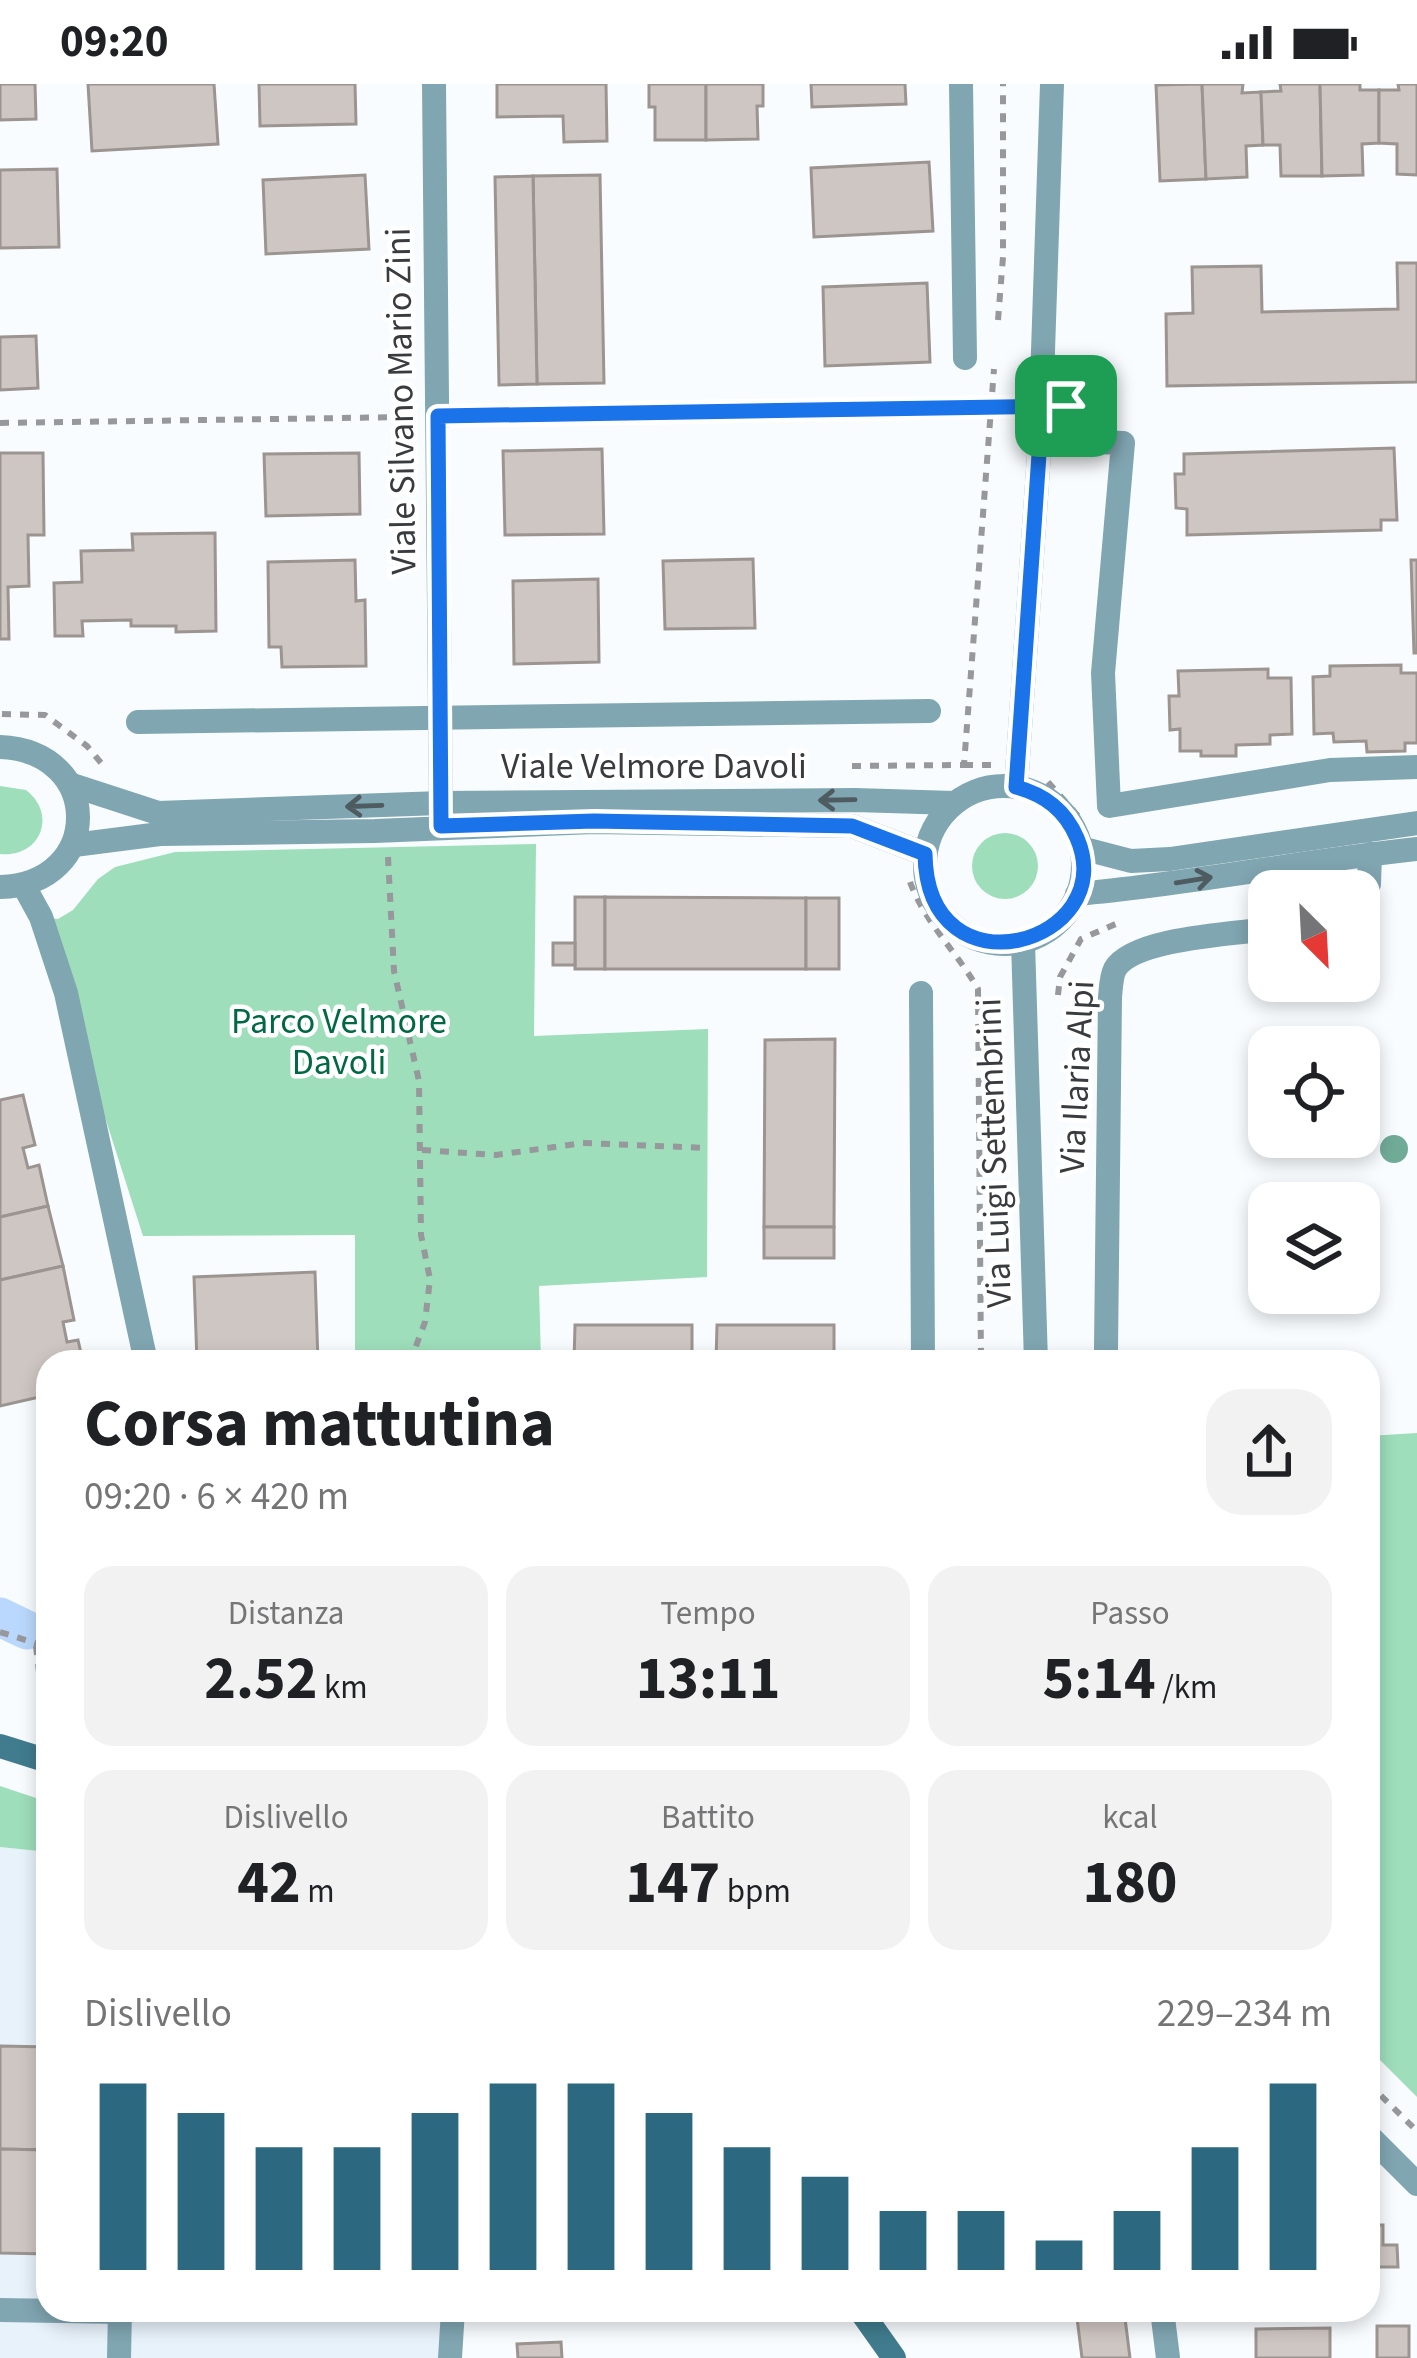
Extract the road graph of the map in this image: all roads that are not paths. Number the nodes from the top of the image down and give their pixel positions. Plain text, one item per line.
1 (434, 84) edge
2 (961, 84) edge
3 (1052, 84) edge
4 (965, 358) dead end
5 (1040, 440) junction
6 (929, 711) dead end
7 (440, 718) junction
8 (138, 722) dead end
9 (0, 747) edge
10 (1417, 767) edge
11 (72, 785) junction
12 (1016, 787) junction
13 (954, 803) junction
14 (441, 815) junction
15 (1417, 824) edge
16 (74, 844) junction
17 (1081, 848) junction
18 (1417, 849) edge
19 (925, 854) junction
20 (1370, 854) junction
21 (1370, 870) edge
22 (12, 886) edge
23 (1078, 894) junction
24 (1248, 932) edge
25 (1023, 942) junction
26 (921, 993) dead end
27 (1106, 1349) dead end
28 (143, 1350) edge
29 (923, 1350) edge
30 (1036, 1350) edge
31 (0, 1746) edge
32 (36, 1757) edge
33 (1380, 2147) edge
34 (1417, 2184) edge
35 (0, 2310) edge
36 (36, 2310) edge
37 (120, 2322) edge
38 (452, 2322) edge
39 (868, 2322) edge
40 (1164, 2322) edge
41 (118, 2358) edge
42 (450, 2358) edge
43 (894, 2358) edge
44 (1168, 2358) edge

1 - 7 street, Viale Silvano Mario Zini
2 - 4 street
3 - 5 street
5 - 10 street
5 - 12 street
6 - 7 street
7 - 8 street
7 - 14 street, Viale Silvano Mario Zini
9 - 11 street, Viale Velmore Davoli
14 -> 11 street, Viale Velmore Davoli
11 - 16 street
12 - 13 street
12 - 17 street
13 -> 14 street, Viale Velmore Davoli
13 - 19 street
14 - 16 street, Viale Velmore Davoli
14 - 19 street, Viale Velmore Davoli
15 - 17 street
16 - 22 street
17 - 23 street
18 - 20 street
19 - 25 street
20 - 21 street
23 -> 20 street
22 - 28 street
23 - 25 street
24 - 27 street, Via Ilaria Alpi
25 - 30 street, Via Luigi Settembrini
26 - 29 street, Via Luigi Settembrini
31 - 32 main road
33 - 34 street
35 - 36 street
37 - 41 street
38 - 42 street
39 - 43 main road
40 - 44 street

